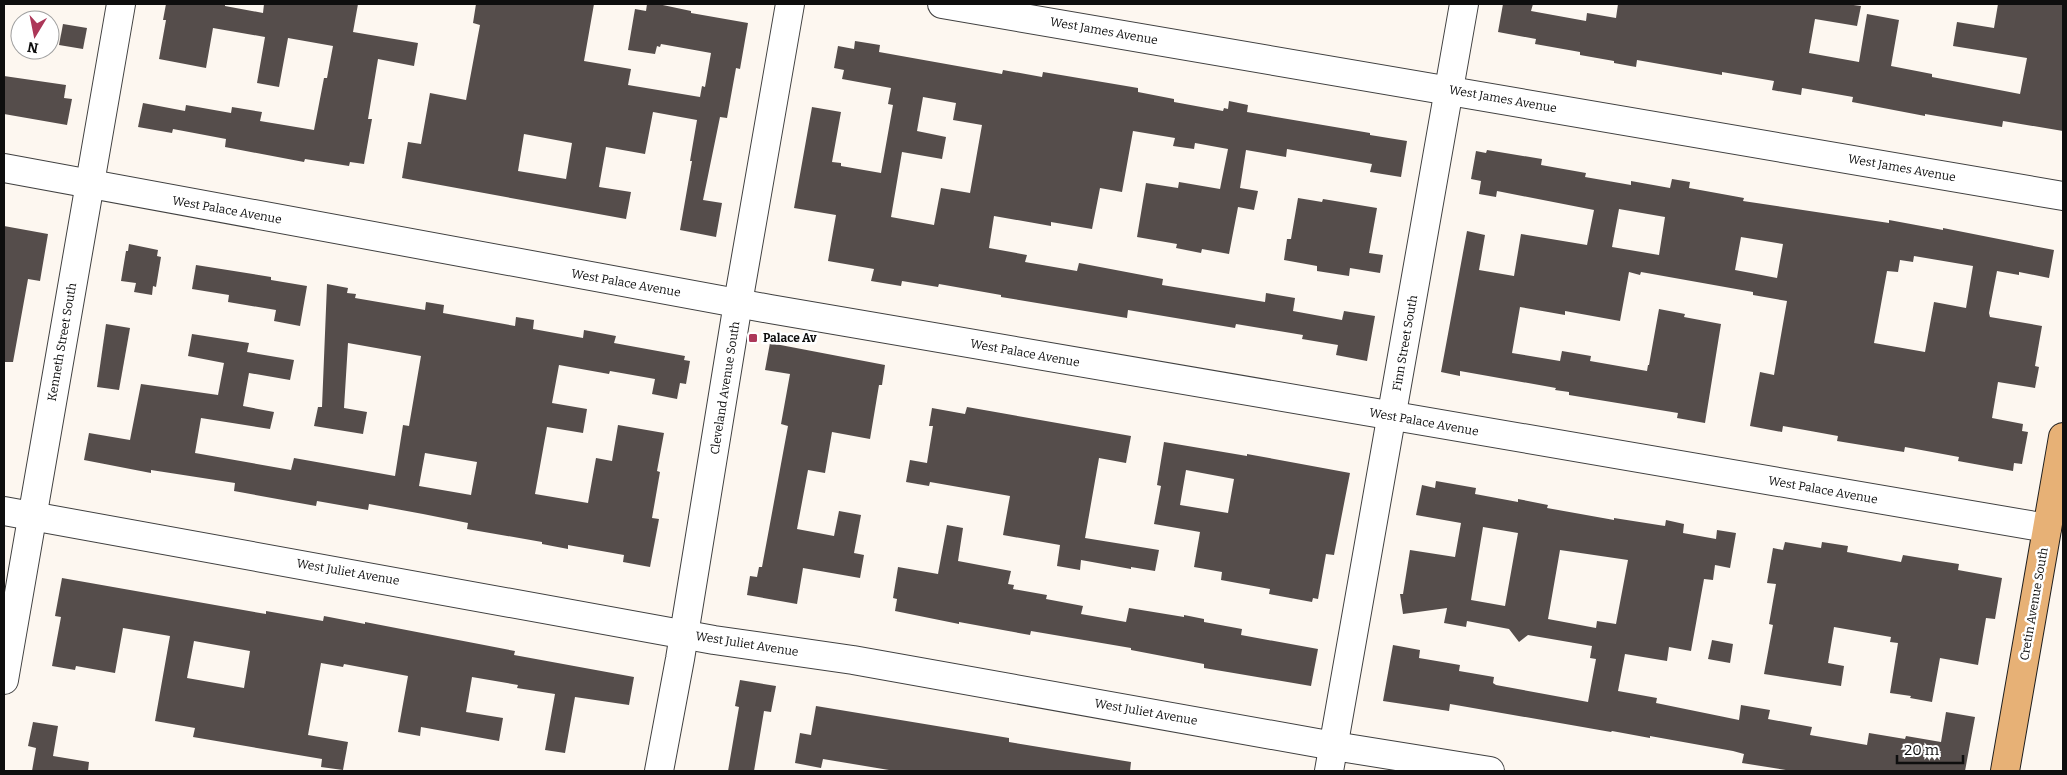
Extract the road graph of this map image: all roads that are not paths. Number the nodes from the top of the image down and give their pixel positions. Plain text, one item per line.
1 (121, 4) edge
2 (790, 4) edge
3 (942, 4) edge
4 (1464, 4) edge
5 (1450, 90) junction
6 (4, 168) edge
7 (90, 184) junction
8 (2063, 196) edge
9 (738, 303) junction
10 (1392, 417) junction
11 (2063, 437) edge
12 (4, 511) edge
13 (32, 516) junction
14 (2047, 528) junction
15 (684, 634) junction
16 (4, 680) edge
17 (1332, 759) edge
18 (659, 771) edge
19 (1490, 771) edge
20 (2005, 771) edge

1 - 7 street, Kenneth Street South
2 - 9 street, Cleveland Avenue South
3 - 5 street, West James Avenue
4 - 5 street, Finn Street South
5 - 8 street, West James Avenue
5 - 10 street, Finn Street South
6 - 7 street, West Palace Avenue
7 - 9 street, West Palace Avenue
7 - 13 street, Kenneth Street South
9 - 10 street, West Palace Avenue
9 - 15 street, Cleveland Avenue South
10 - 14 street, West Palace Avenue
10 - 17 street, Finn Street South
11 - 14 main road, Cretin Avenue South
12 - 13 street, West Juliet Avenue
13 - 15 street, West Juliet Avenue
13 - 16 street, Kenneth Street South
14 - 20 main road, Cretin Avenue South
15 - 17 street, West Juliet Avenue
15 - 18 street, Cleveland Avenue South
17 - 19 street, West Juliet Avenue

